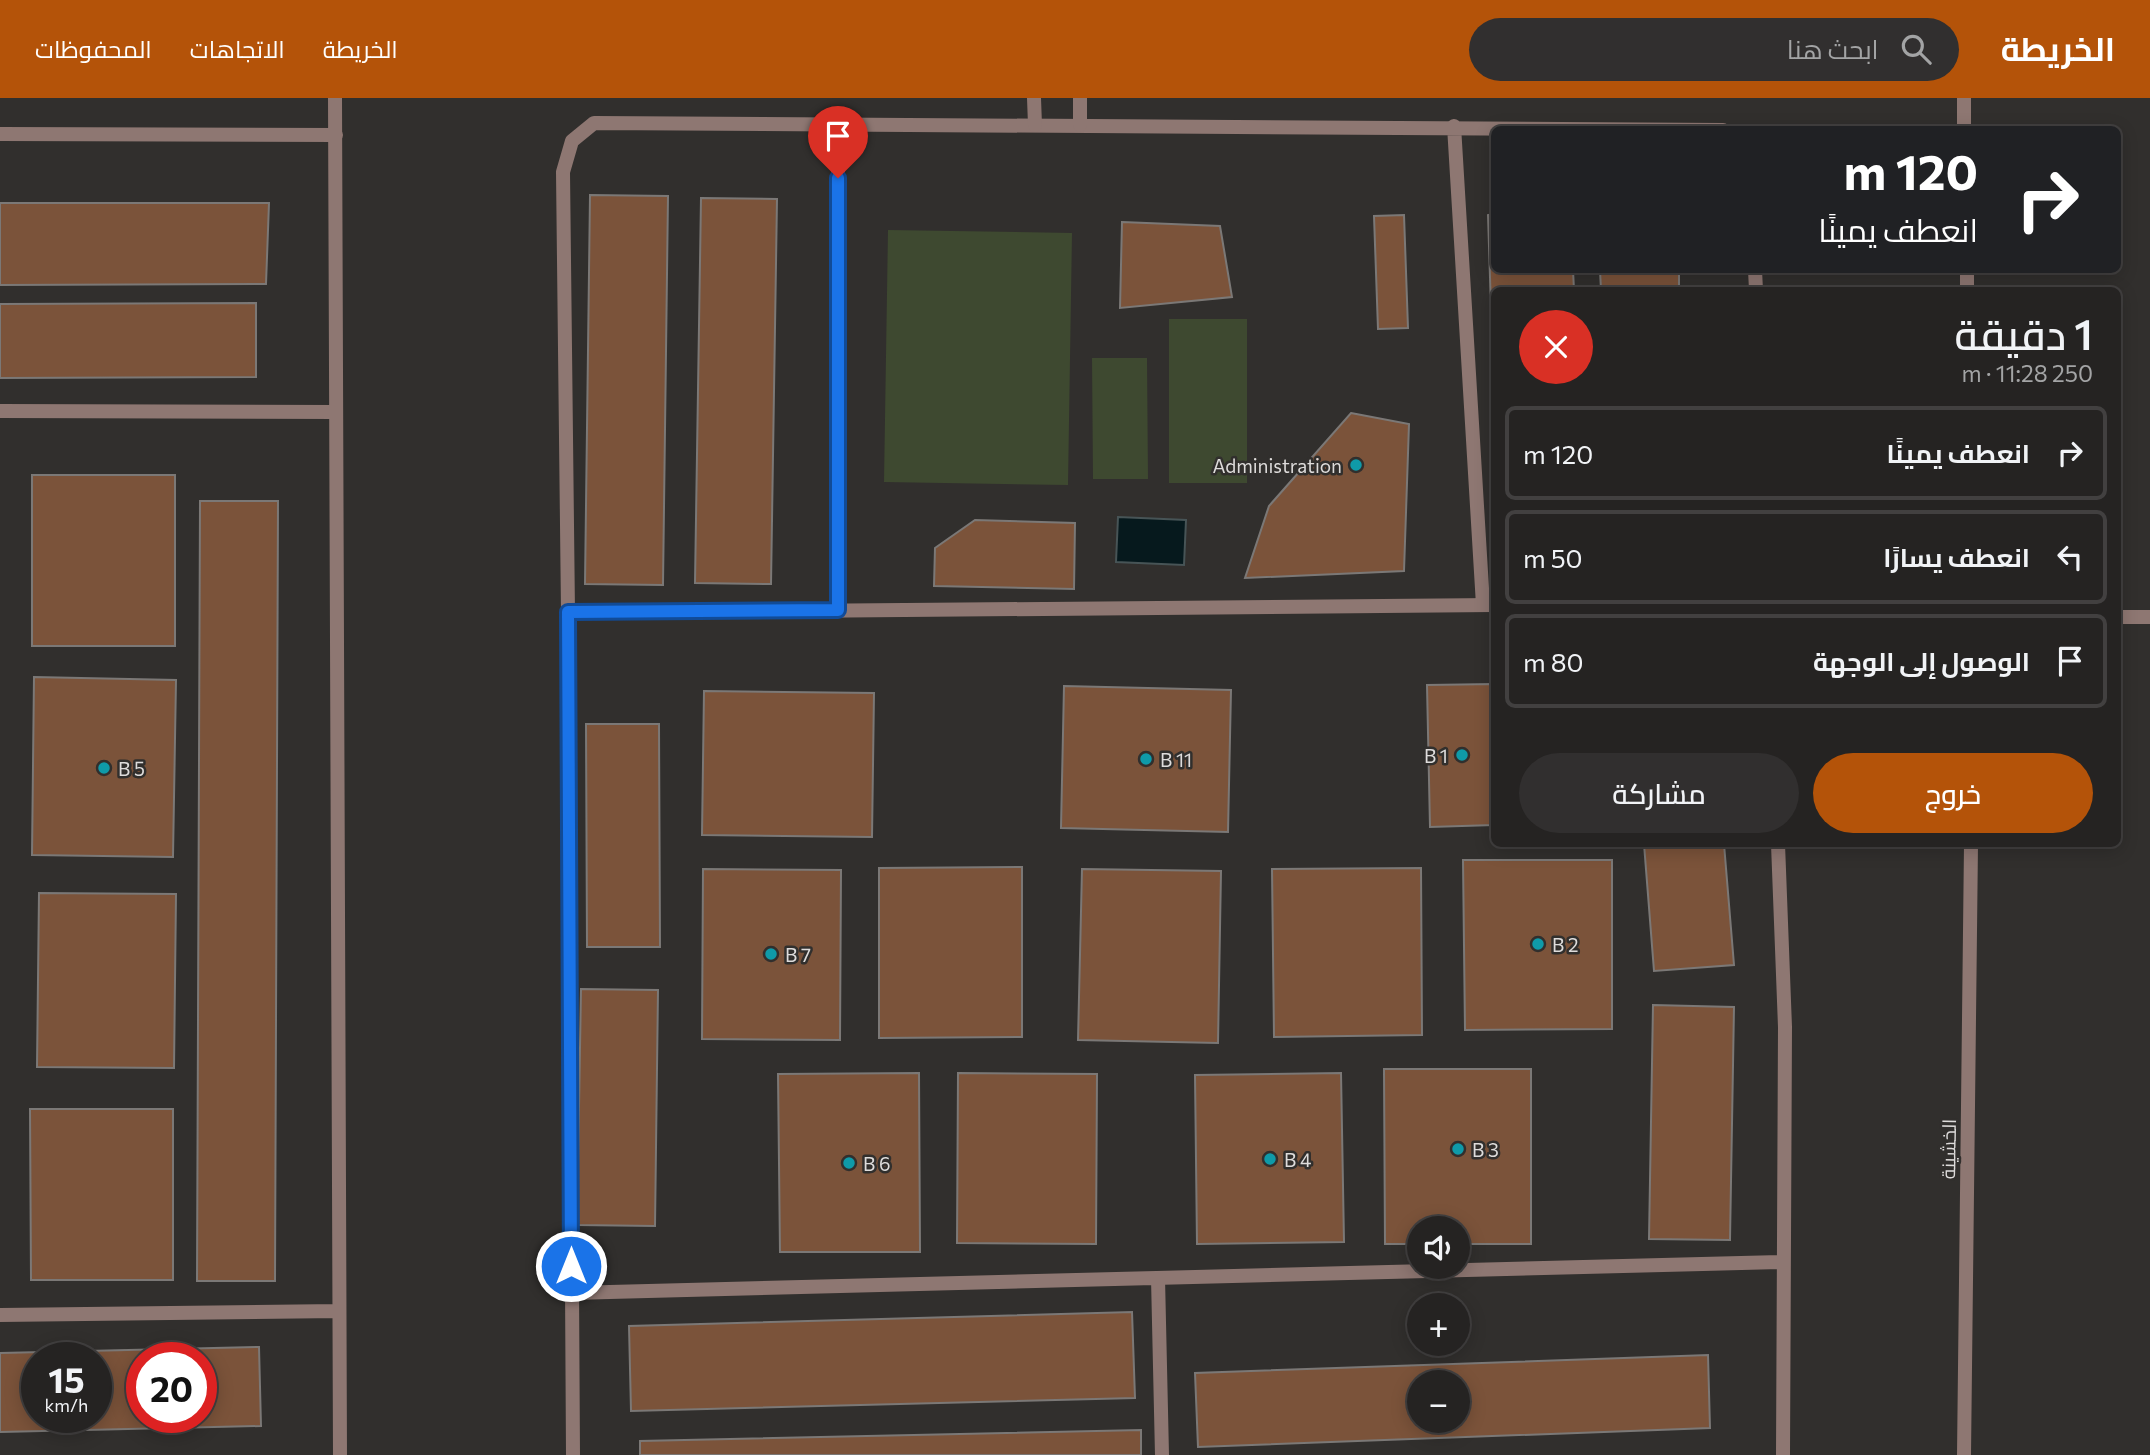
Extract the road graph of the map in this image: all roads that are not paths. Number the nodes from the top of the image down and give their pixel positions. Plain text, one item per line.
1 (335, 98) edge
2 (1034, 98) edge
3 (1080, 98) edge
4 (1964, 98) edge
5 (838, 124) junction
6 (1035, 125) junction
7 (1080, 125) junction
8 (1454, 126) junction
9 (1964, 126) edge
10 (1491, 127) edge
11 (0, 134) edge
12 (336, 135) junction
13 (0, 411) edge
14 (336, 412) junction
15 (1489, 605) edge
16 (838, 610) junction
17 (568, 612) junction
18 (2121, 617) edge
19 (2150, 617) edge
20 (1778, 847) edge
21 (1970, 847) edge
22 (1782, 1262) junction
23 (1158, 1278) junction
24 (571, 1293) junction
25 (339, 1311) junction
26 (0, 1315) edge
27 (340, 1455) edge
28 (573, 1455) edge
29 (1162, 1455) edge
30 (1783, 1455) edge
31 (1964, 1455) edge

1 - 12 street
2 - 6 street
3 - 7 street
4 - 9 street
5 - 6 street
5 - 16 street
5 - 17 street
6 - 7 street
7 - 8 street
8 - 10 street
8 - 15 street
11 - 12 street
12 - 14 street
13 - 14 street
14 - 25 street
15 - 16 street
16 - 17 street
17 - 24 street
18 - 19 street
20 - 22 street
21 - 31 street, الخشينة
22 - 23 street
22 - 30 street
23 - 24 street
23 - 29 street
24 - 28 street
25 - 26 street
25 - 27 street

